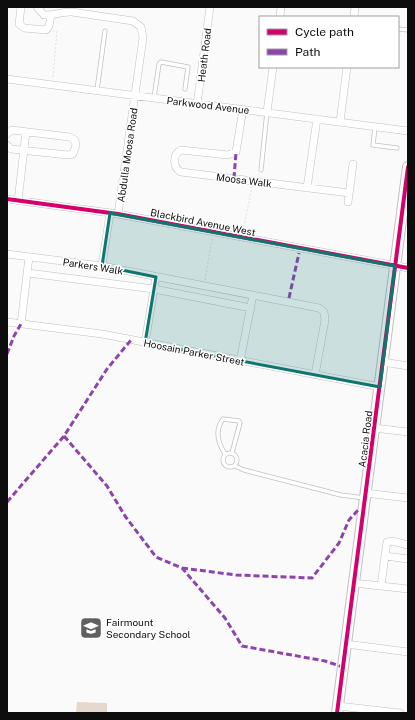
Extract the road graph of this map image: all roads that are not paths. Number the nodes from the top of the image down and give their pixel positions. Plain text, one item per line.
1 (21, 7) edge
2 (37, 7) edge
3 (210, 7) edge
4 (51, 15) junction
5 (105, 31) dead end
6 (273, 68) edge
7 (347, 68) edge
8 (7, 79) edge
9 (184, 89) dead end
10 (97, 90) junction
11 (135, 95) junction
12 (154, 98) junction
13 (197, 104) junction
14 (243, 109) junction
15 (268, 112) junction
16 (317, 119) junction
17 (340, 122) junction
18 (375, 127) junction
19 (408, 131) edge
20 (26, 132) junction
21 (7, 134) edge
22 (7, 145) edge
23 (397, 148) dead end
24 (24, 151) junction
25 (353, 164) dead end
26 (408, 167) edge
27 (261, 170) dead end
28 (307, 188) junction
29 (350, 193) junction
30 (7, 200) edge
31 (18, 201) junction
32 (348, 202) dead end
33 (110, 213) junction
34 (118, 214) junction
35 (7, 254) edge
36 (29, 257) junction
37 (102, 266) junction
38 (395, 266) junction
39 (408, 268) edge
40 (28, 273) junction
41 (156, 277) junction
42 (154, 290) junction
43 (253, 295) junction
44 (251, 308) junction
45 (7, 322) edge
46 (21, 324) junction
47 (145, 343) junction
48 (240, 361) junction
49 (383, 362) junction
50 (408, 366) edge
51 (315, 375) junction
52 (380, 387) junction
53 (374, 428) junction
54 (408, 432) edge
55 (232, 453) junction
56 (225, 454) junction
57 (235, 466) junction
58 (365, 495) junction
59 (408, 498) edge
60 (408, 545) edge
61 (385, 556) junction
62 (408, 559) edge
63 (354, 583) junction
64 (381, 586) junction
65 (408, 589) edge
66 (346, 644) junction
67 (408, 652) edge
68 (338, 709) edge
69 (400, 713) edge

1 - 4 street
2 - 4 street
3 - 13 street, Heath Road
4 - 11 street, Abdulla Moosa Road
5 - 10 lane
6 - 15 street
7 - 17 street
8 - 10 street, Parkwood Avenue
9 - 12 lane
10 - 11 street, Parkwood Avenue
11 - 12 street, Parkwood Avenue
11 - 34 street, Abdulla Moosa Road
12 - 13 street, Parkwood Avenue
13 - 14 street, Parkwood Avenue
14 - 15 street, Parkwood Avenue
14 - 28 street, Moosa Walk
15 - 16 street, Parkwood Avenue
15 - 27 lane
16 - 17 street, Parkwood Avenue
16 - 28 street
17 - 18 street, Parkwood Avenue
18 - 19 street, Parkwood Avenue
18 - 23 lane
20 - 21 street
20 - 24 street
20 - 24 street
22 - 24 street
24 - 31 street
25 - 29 street
26 - 38 street, Acacia Road
28 - 29 street, Moosa Walk
29 - 32 street
30 - 31 street, Blackbird Avenue West
31 - 33 street, Blackbird Avenue West
33 - 34 street, Blackbird Avenue West
33 - 37 street
34 - 38 street, Blackbird Avenue West
35 - 36 street, Parkers Walk
36 - 37 street, Parkers Walk
36 - 40 street
37 - 41 street, Parkers Walk
38 - 39 street, Blackbird Avenue West
38 - 49 street, Acacia Road
40 - 42 street, Parkers Walk
40 - 46 street
41 - 42 street
41 - 43 street, Parkers Walk
42 - 44 street, Parkers Walk
42 - 47 street
43 - 44 street
43 - 51 street, Parkers Walk
44 - 48 street
45 - 46 street, Hoosain Parker Street
46 - 47 street, Hoosain Parker Street
47 - 48 street, Hoosain Parker Street
48 - 51 street, Hoosain Parker Street
49 - 50 street
49 - 52 street, Acacia Road
51 - 52 street, Hoosain Parker Street
52 - 53 street, Acacia Road
53 - 54 street
53 - 58 street, Acacia Road
55 - 56 lane
55 - 56 lane
55 - 57 lane
56 - 57 lane
57 - 58 lane
58 - 59 street
58 - 63 street, Acacia Road
60 - 61 street
61 - 62 street
61 - 64 street
63 - 64 street
63 - 66 street, Acacia Road
64 - 65 street
66 - 67 street
66 - 68 street, Acacia Road
68 - 69 street

